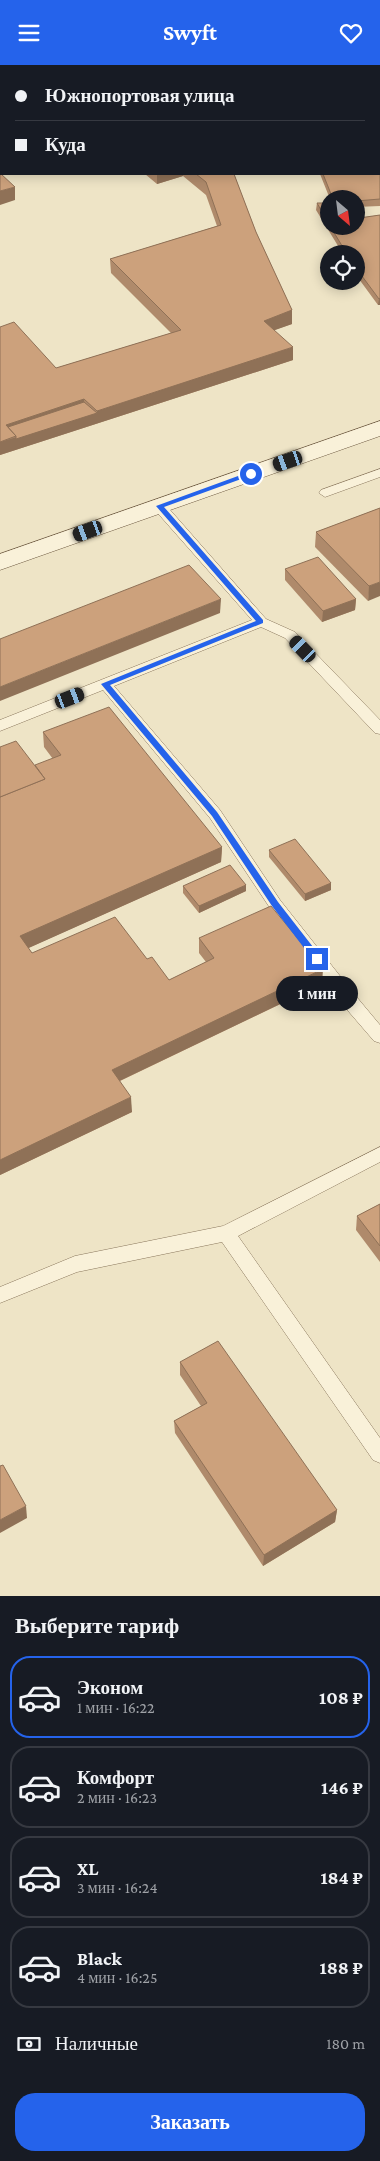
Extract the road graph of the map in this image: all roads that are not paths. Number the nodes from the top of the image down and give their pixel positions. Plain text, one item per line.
1 (380, 428) edge
2 (380, 473) edge
3 (325, 493) dead end
4 (159, 506) junction
5 (0, 563) edge
6 (261, 622) junction
7 (105, 684) junction
8 (0, 726) edge
9 (380, 729) edge
10 (380, 1036) edge
11 (380, 1153) edge
12 (226, 1233) junction
13 (0, 1295) edge
14 (380, 1454) edge

1 - 4 street
2 - 3 lane
4 - 5 street
4 - 6 lane
6 - 7 lane
6 - 9 lane
7 - 8 lane
7 - 10 lane
11 - 12 lane
12 - 13 lane
12 - 14 lane

